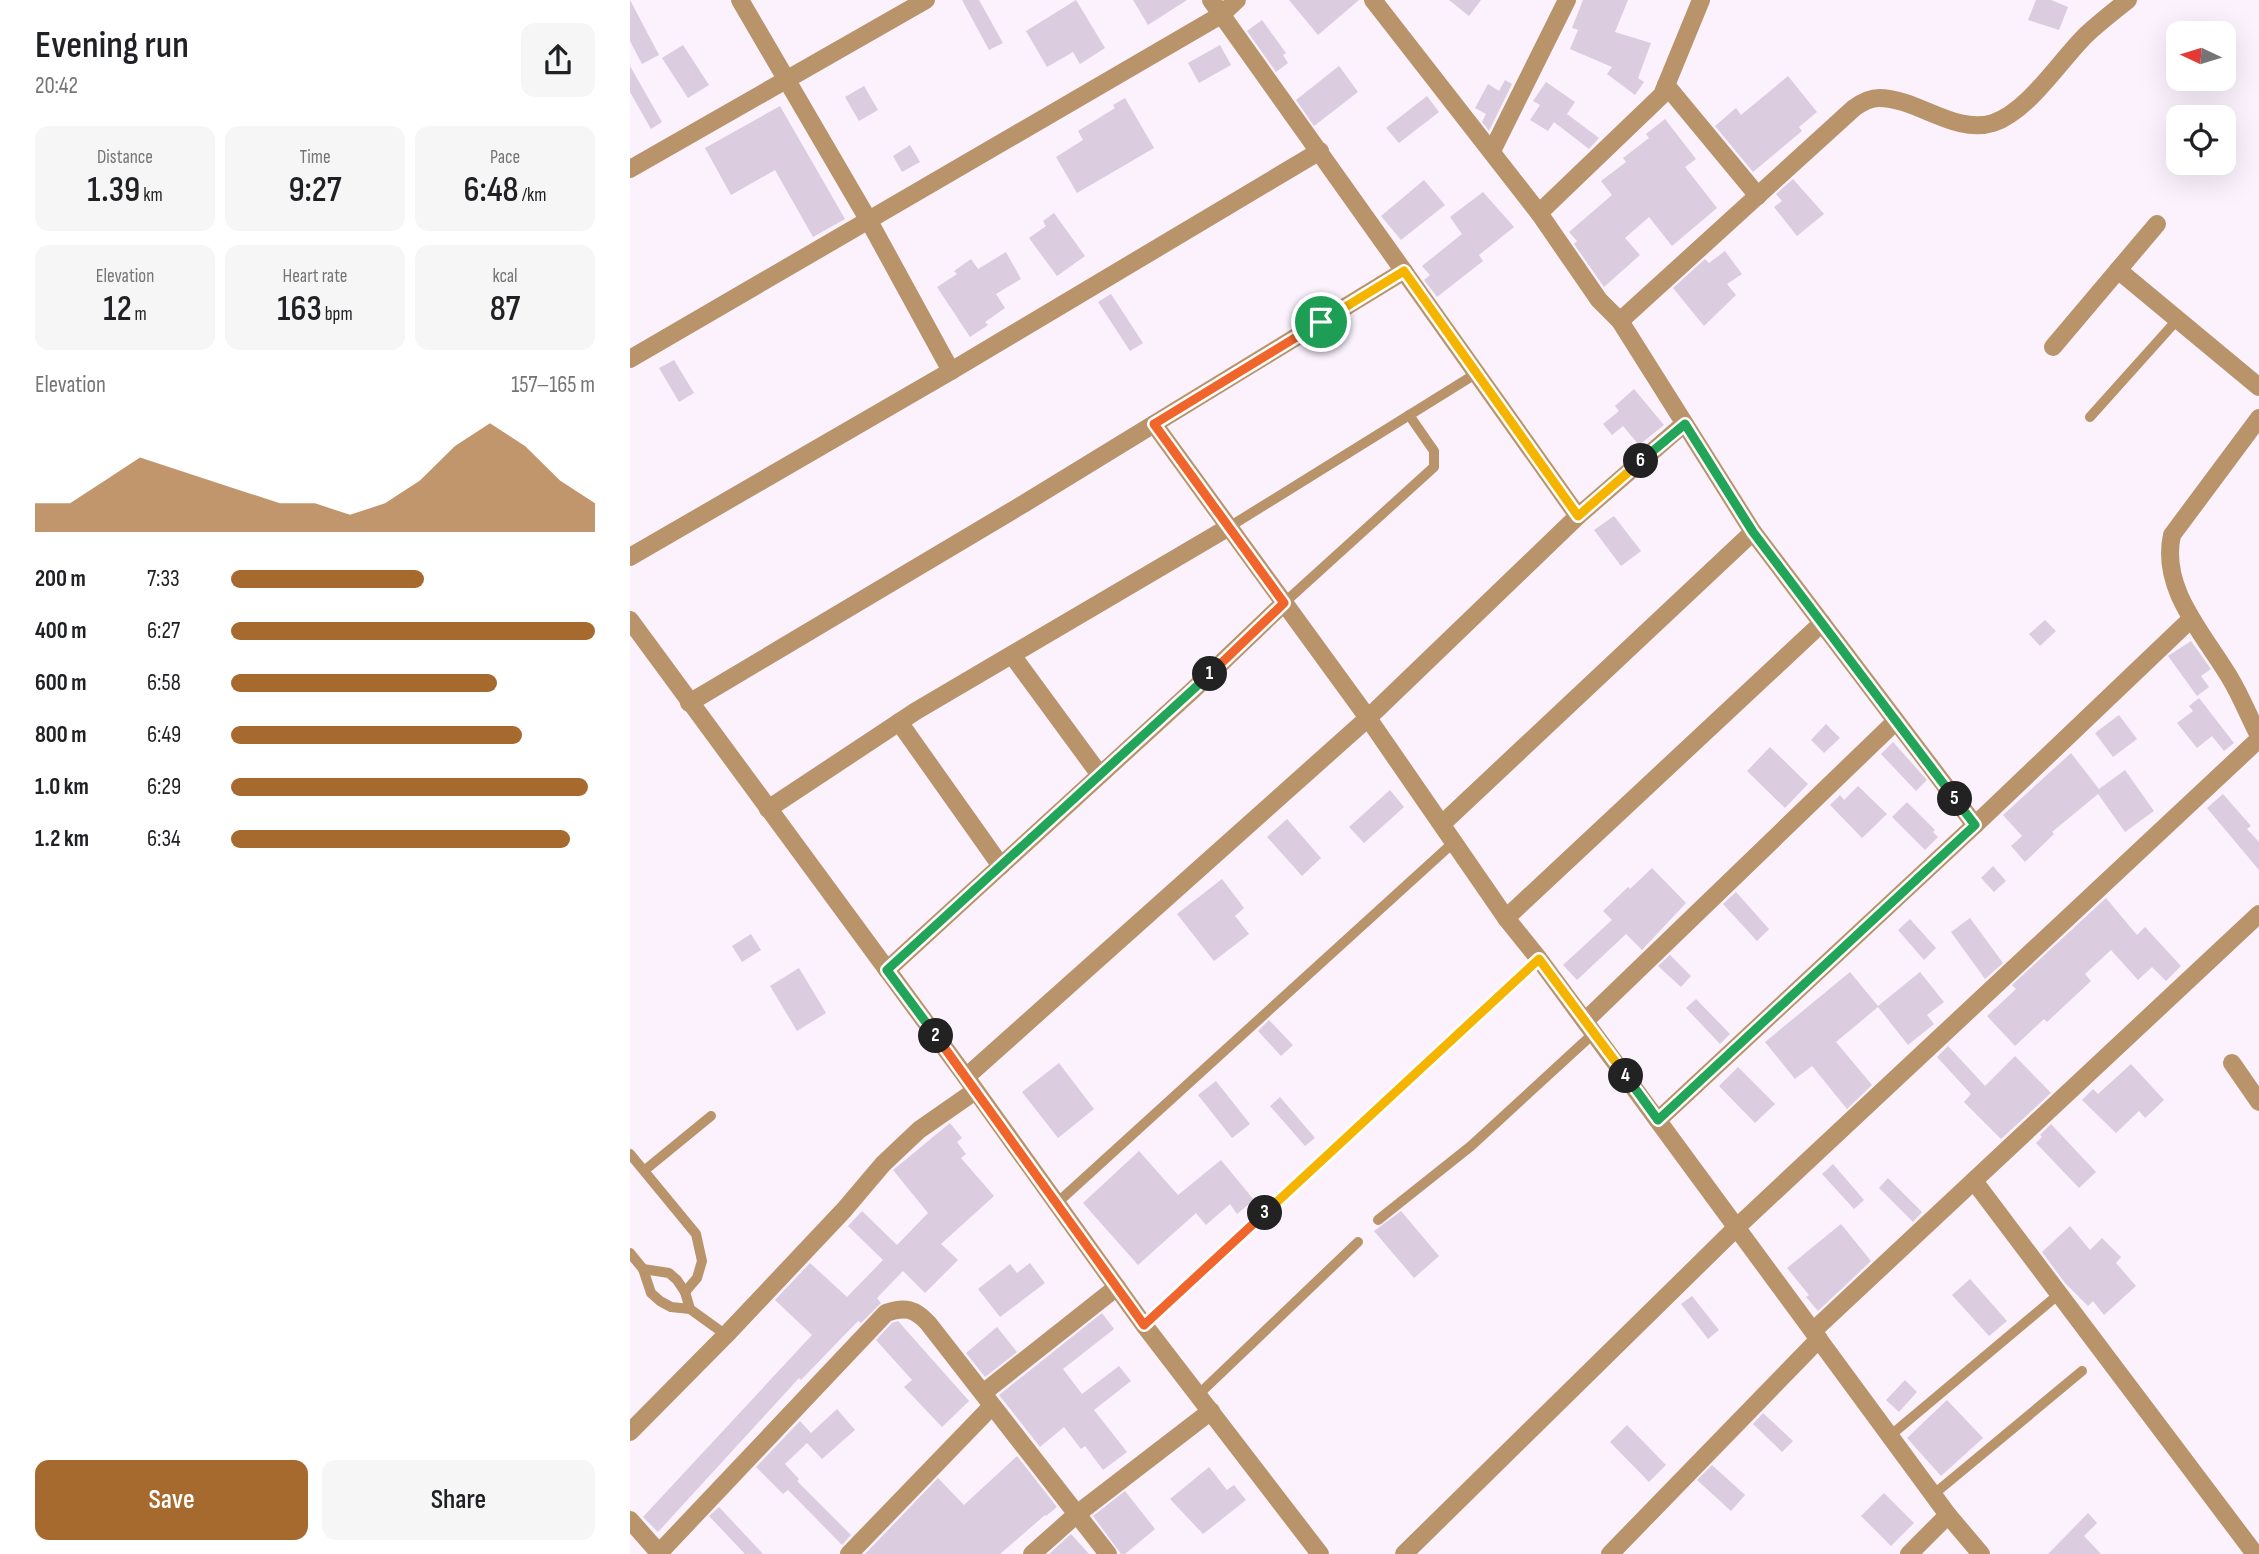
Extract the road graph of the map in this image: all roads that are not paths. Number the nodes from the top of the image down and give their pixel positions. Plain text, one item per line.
1 (740, 0) edge
2 (926, 0) edge
3 (1237, 0) edge
4 (1373, 0) edge
5 (1567, 0) edge
6 (1701, 0) edge
7 (2128, 0) edge
8 (1216, 7) edge
9 (787, 80) junction
10 (1666, 85) junction
11 (1320, 151) junction
12 (1492, 151) junction
13 (630, 169) edge
14 (1758, 197) junction
15 (1539, 213) junction
16 (869, 222) junction
17 (2157, 224) dead end
18 (2118, 270) junction
19 (1404, 271) junction
20 (2177, 320) junction
21 (1620, 321) junction
22 (2053, 347) dead end
23 (630, 359) edge
24 (951, 370) junction
25 (1477, 373) junction
26 (2259, 387) edge
27 (1409, 415) junction
28 (2090, 417) dead end
29 (2259, 418) edge
30 (1154, 424) junction
31 (1685, 424) junction
32 (1578, 516) junction
33 (1229, 527) junction
34 (1753, 532) junction
35 (630, 557) edge
36 (1284, 603) junction
37 (630, 620) edge
38 (2191, 620) junction
39 (1822, 623) junction
40 (1012, 655) junction
41 (689, 703) junction
42 (1368, 718) junction
43 (1896, 721) junction
44 (899, 722) junction
45 (2259, 738) edge
46 (1100, 775) junction
47 (768, 809) junction
48 (1442, 824) junction
49 (1975, 825) junction
50 (1454, 842) junction
51 (1001, 866) junction
52 (2259, 914) edge
53 (1506, 918) junction
54 (1539, 959) junction
55 (887, 970) junction
56 (1590, 1027) junction
57 (2232, 1063) dead end
58 (971, 1084) junction
59 (2259, 1102) edge
60 (711, 1116) dead end
61 (1658, 1120) junction
62 (630, 1154) edge
63 (645, 1170) junction
64 (1974, 1181) junction
65 (1056, 1203) junction
66 (1378, 1220) dead end
67 (1737, 1227) junction
68 (1358, 1242) dead end
69 (630, 1254) edge
70 (643, 1269) junction
71 (1117, 1287) junction
72 (685, 1292) junction
73 (2059, 1294) junction
74 (690, 1309) junction
75 (1144, 1325) junction
76 (726, 1335) junction
77 (1816, 1335) junction
78 (2082, 1371) dead end
79 (1198, 1395) junction
80 (988, 1400) junction
81 (1211, 1412) junction
82 (630, 1432) edge
83 (1891, 1435) junction
84 (1934, 1494) junction
85 (1077, 1514) junction
86 (1948, 1515) junction
87 (630, 1520) edge
88 (657, 1553) edge
89 (849, 1554) edge
90 (1032, 1554) edge
91 (1108, 1554) edge
92 (1320, 1554) edge
93 (1404, 1554) edge
94 (1610, 1554) edge
95 (1909, 1554) edge
96 (1981, 1554) edge
97 (2255, 1554) edge

1 - 9 street
2 - 9 street
3 - 8 street
4 - 12 street
5 - 12 street
6 - 10 street
7 - 14 street
8 - 11 street
8 - 16 street
9 - 13 street
9 - 16 street
10 - 14 street
10 - 15 street
11 - 19 street
11 - 24 street
12 - 15 street
14 - 21 street
15 - 21 street
16 - 23 street
16 - 24 street
17 - 18 street
18 - 20 street
18 - 22 street
19 - 25 street
19 - 30 street
20 - 26 street
20 - 28 lane
21 - 31 street
24 - 35 street
25 - 27 lane
25 - 32 street
27 - 33 lane
27 - 36 lane
29 - 38 street
30 - 33 street
30 - 41 street
31 - 32 street
31 - 34 street
32 - 42 street
33 - 36 street
33 - 40 street
34 - 39 street
34 - 48 street
36 - 42 street
36 - 46 street
37 - 41 street
38 - 45 street
38 - 49 street
39 - 43 street
39 - 53 street
40 - 44 street
40 - 46 street
41 - 47 street
42 - 48 street
42 - 58 street
43 - 49 street
43 - 56 street
44 - 47 street
44 - 51 street
45 - 67 street
46 - 51 street
47 - 55 street
48 - 50 street
49 - 61 street
50 - 53 street
50 - 65 lane
51 - 55 street
52 - 64 street
53 - 54 street
54 - 56 street
54 - 75 lane
55 - 58 street
56 - 61 street
56 - 66 lane
57 - 59 street
58 - 65 street
58 - 76 street
60 - 63 lane
61 - 67 street
62 - 63 lane
63 - 72 lane
64 - 73 street
64 - 77 street
65 - 71 street
67 - 77 street
67 - 93 street
68 - 79 lane
69 - 70 lane
70 - 72 lane
70 - 74 lane
71 - 75 street
71 - 80 street
72 - 74 lane
73 - 83 lane
73 - 97 street
74 - 76 lane
75 - 79 street
76 - 82 street
77 - 83 street
77 - 94 street
78 - 84 lane
79 - 81 street
80 - 85 street
80 - 88 street
80 - 89 street
81 - 85 street
81 - 92 street
83 - 84 street
84 - 86 street
85 - 90 street
85 - 91 street
86 - 95 street
86 - 96 street
87 - 88 street

